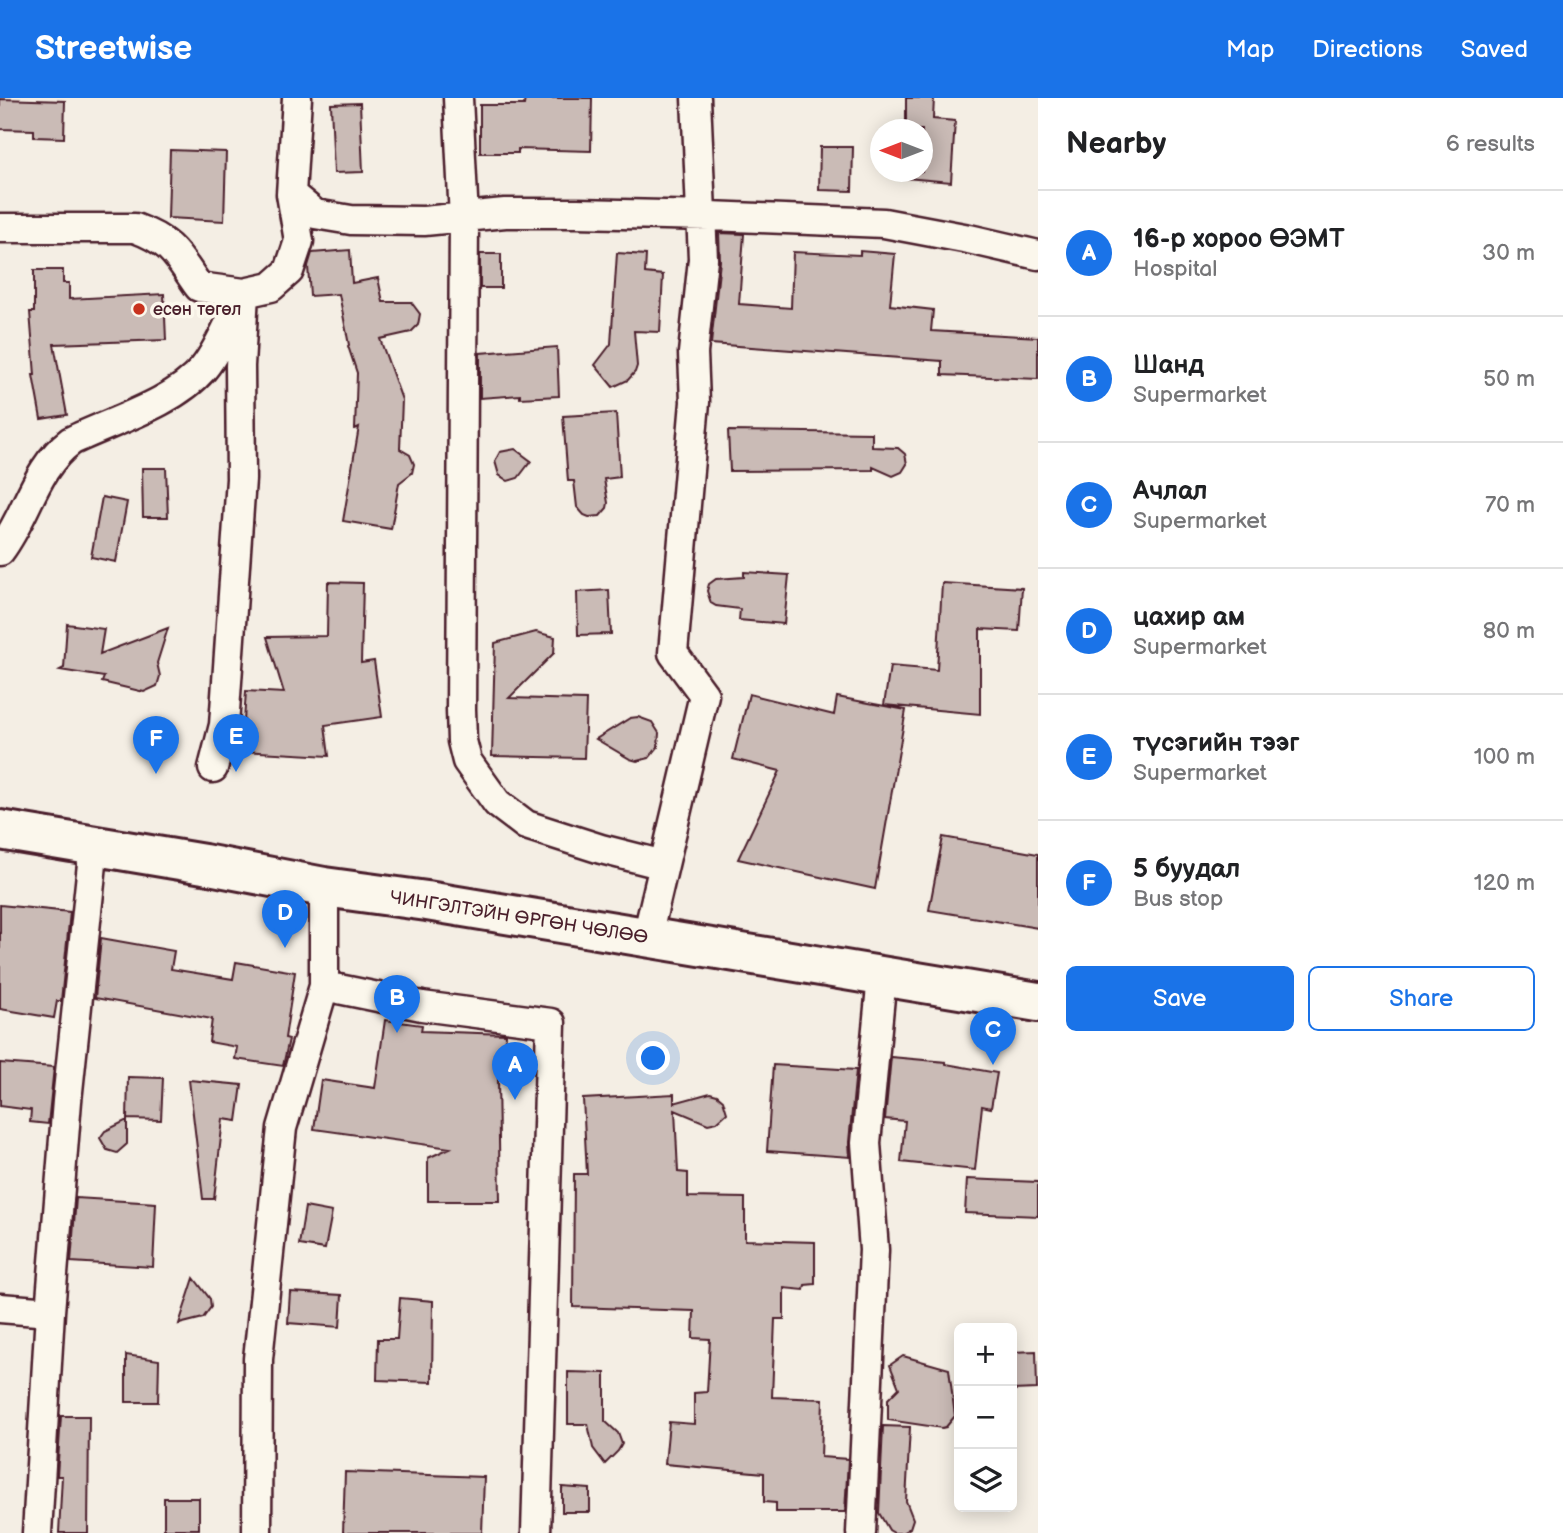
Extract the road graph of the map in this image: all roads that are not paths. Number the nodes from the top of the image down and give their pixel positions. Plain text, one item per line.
1 (297, 98) edge
2 (458, 98) edge
3 (696, 98) edge
4 (291, 194) junction
5 (700, 216) junction
6 (463, 217) junction
7 (0, 228) edge
8 (1038, 255) edge
9 (244, 293) junction
10 (0, 551) edge
11 (213, 768) dead end
12 (0, 830) edge
13 (94, 845) junction
14 (664, 865) junction
15 (324, 887) junction
16 (647, 937) junction
17 (882, 976) junction
18 (324, 986) junction
19 (1038, 1002) edge
20 (0, 1308) edge
21 (50, 1312) junction
22 (37, 1533) edge
23 (257, 1533) edge
24 (536, 1533) edge
25 (861, 1533) edge

1 - 4 street
2 - 6 street
3 - 5 street
4 - 6 street
4 - 9 street
5 - 6 street
5 - 8 street
5 - 14 street
6 - 14 street
7 - 9 street
9 - 10 street
9 - 11 street
12 - 13 main road, ЧИНГЭЛТЭЙН ӨРГӨН ЧӨЛӨӨ
13 - 15 main road, ЧИНГЭЛТЭЙН ӨРГӨН ЧӨЛӨӨ
13 - 21 street
14 - 16 street
15 - 16 main road, ЧИНГЭЛТЭЙН ӨРГӨН ЧӨЛӨӨ
15 - 18 street
16 - 17 main road, ЧИНГЭЛТЭЙН ӨРГӨН ЧӨЛӨӨ
17 - 19 main road, ЧИНГЭЛТЭЙН ӨРГӨН ЧӨЛӨӨ
17 - 25 street
18 - 23 street
18 - 24 street
20 - 21 street
21 - 22 street

